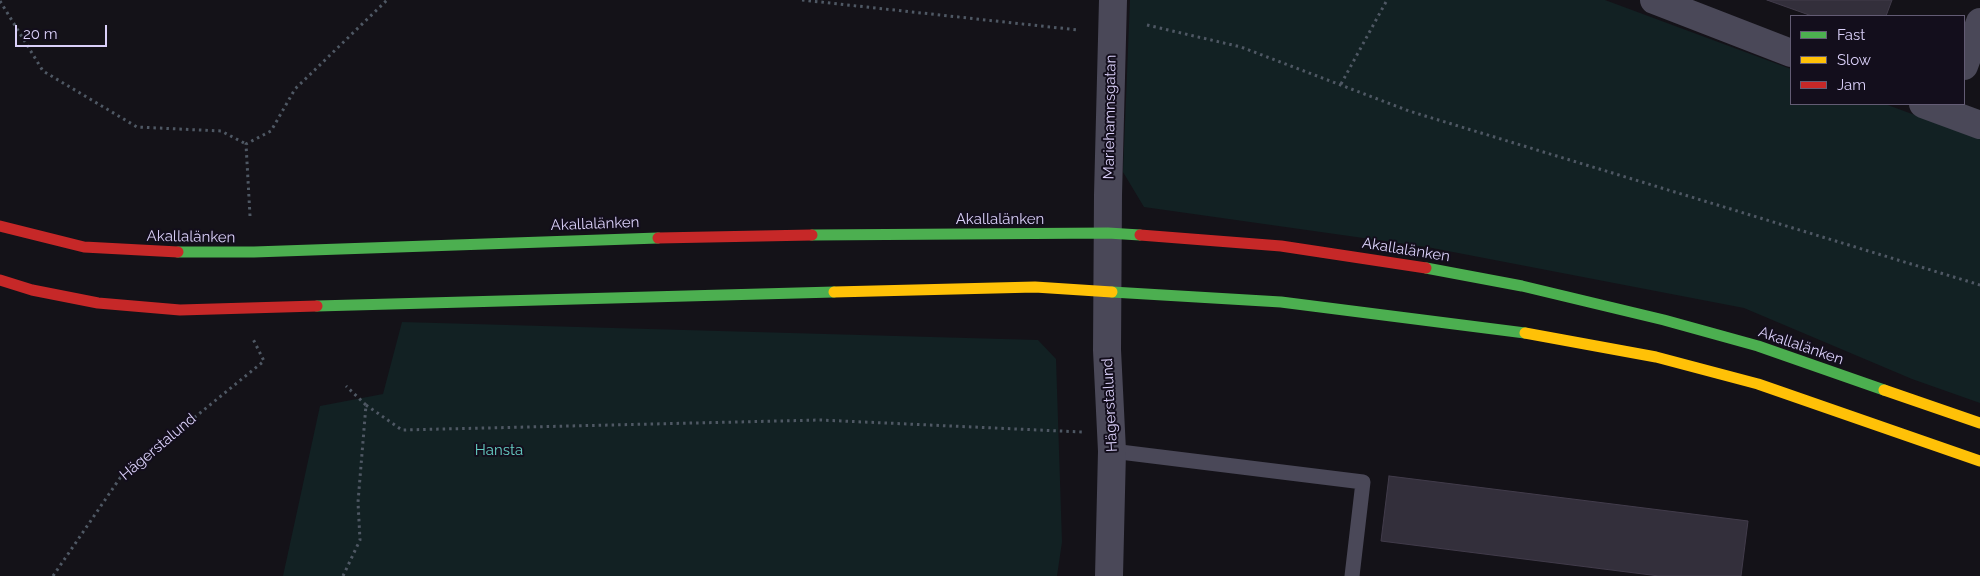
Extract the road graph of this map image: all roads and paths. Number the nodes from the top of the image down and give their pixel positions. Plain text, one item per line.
1 (388, 0) edge
2 (802, 0) edge
3 (1113, 0) edge
4 (1387, 0) edge
5 (1654, 0) edge
6 (0, 1) edge
7 (1980, 22) edge
8 (1147, 25) dead end
9 (1078, 30) dead end
10 (1790, 53) edge
11 (1965, 63) edge
12 (1341, 84) junction
13 (1940, 107) edge
14 (1980, 125) edge
15 (246, 144) junction
16 (250, 216) dead end
17 (0, 226) edge
18 (1108, 233) junction
19 (0, 280) edge
20 (1980, 286) edge
21 (1108, 291) junction
22 (250, 332) dead end
23 (346, 386) dead end
24 (366, 405) junction
25 (1980, 423) edge
26 (1112, 442) junction
27 (1980, 461) edge
28 (52, 576) edge
29 (343, 576) edge
30 (1109, 576) edge
31 (1352, 576) edge

1 - 15 path
2 - 9 path
3 - 18 street, Mariehamnsgatan
4 - 12 path
5 - 10 street
6 - 15 path
7 - 11 street
8 - 12 path
12 - 20 path
13 - 14 street
15 - 16 path
17 - 18 main road, Akallalänken
18 - 21 street, Hägerstalund
18 - 25 main road, Akallalänken
19 - 21 main road
21 - 26 street, Hägerstalund
21 - 27 main road
22 - 28 path, Hägerstalund
23 - 24 path
24 - 26 path
24 - 29 path
26 - 30 street, Hägerstalund
26 - 31 lane

